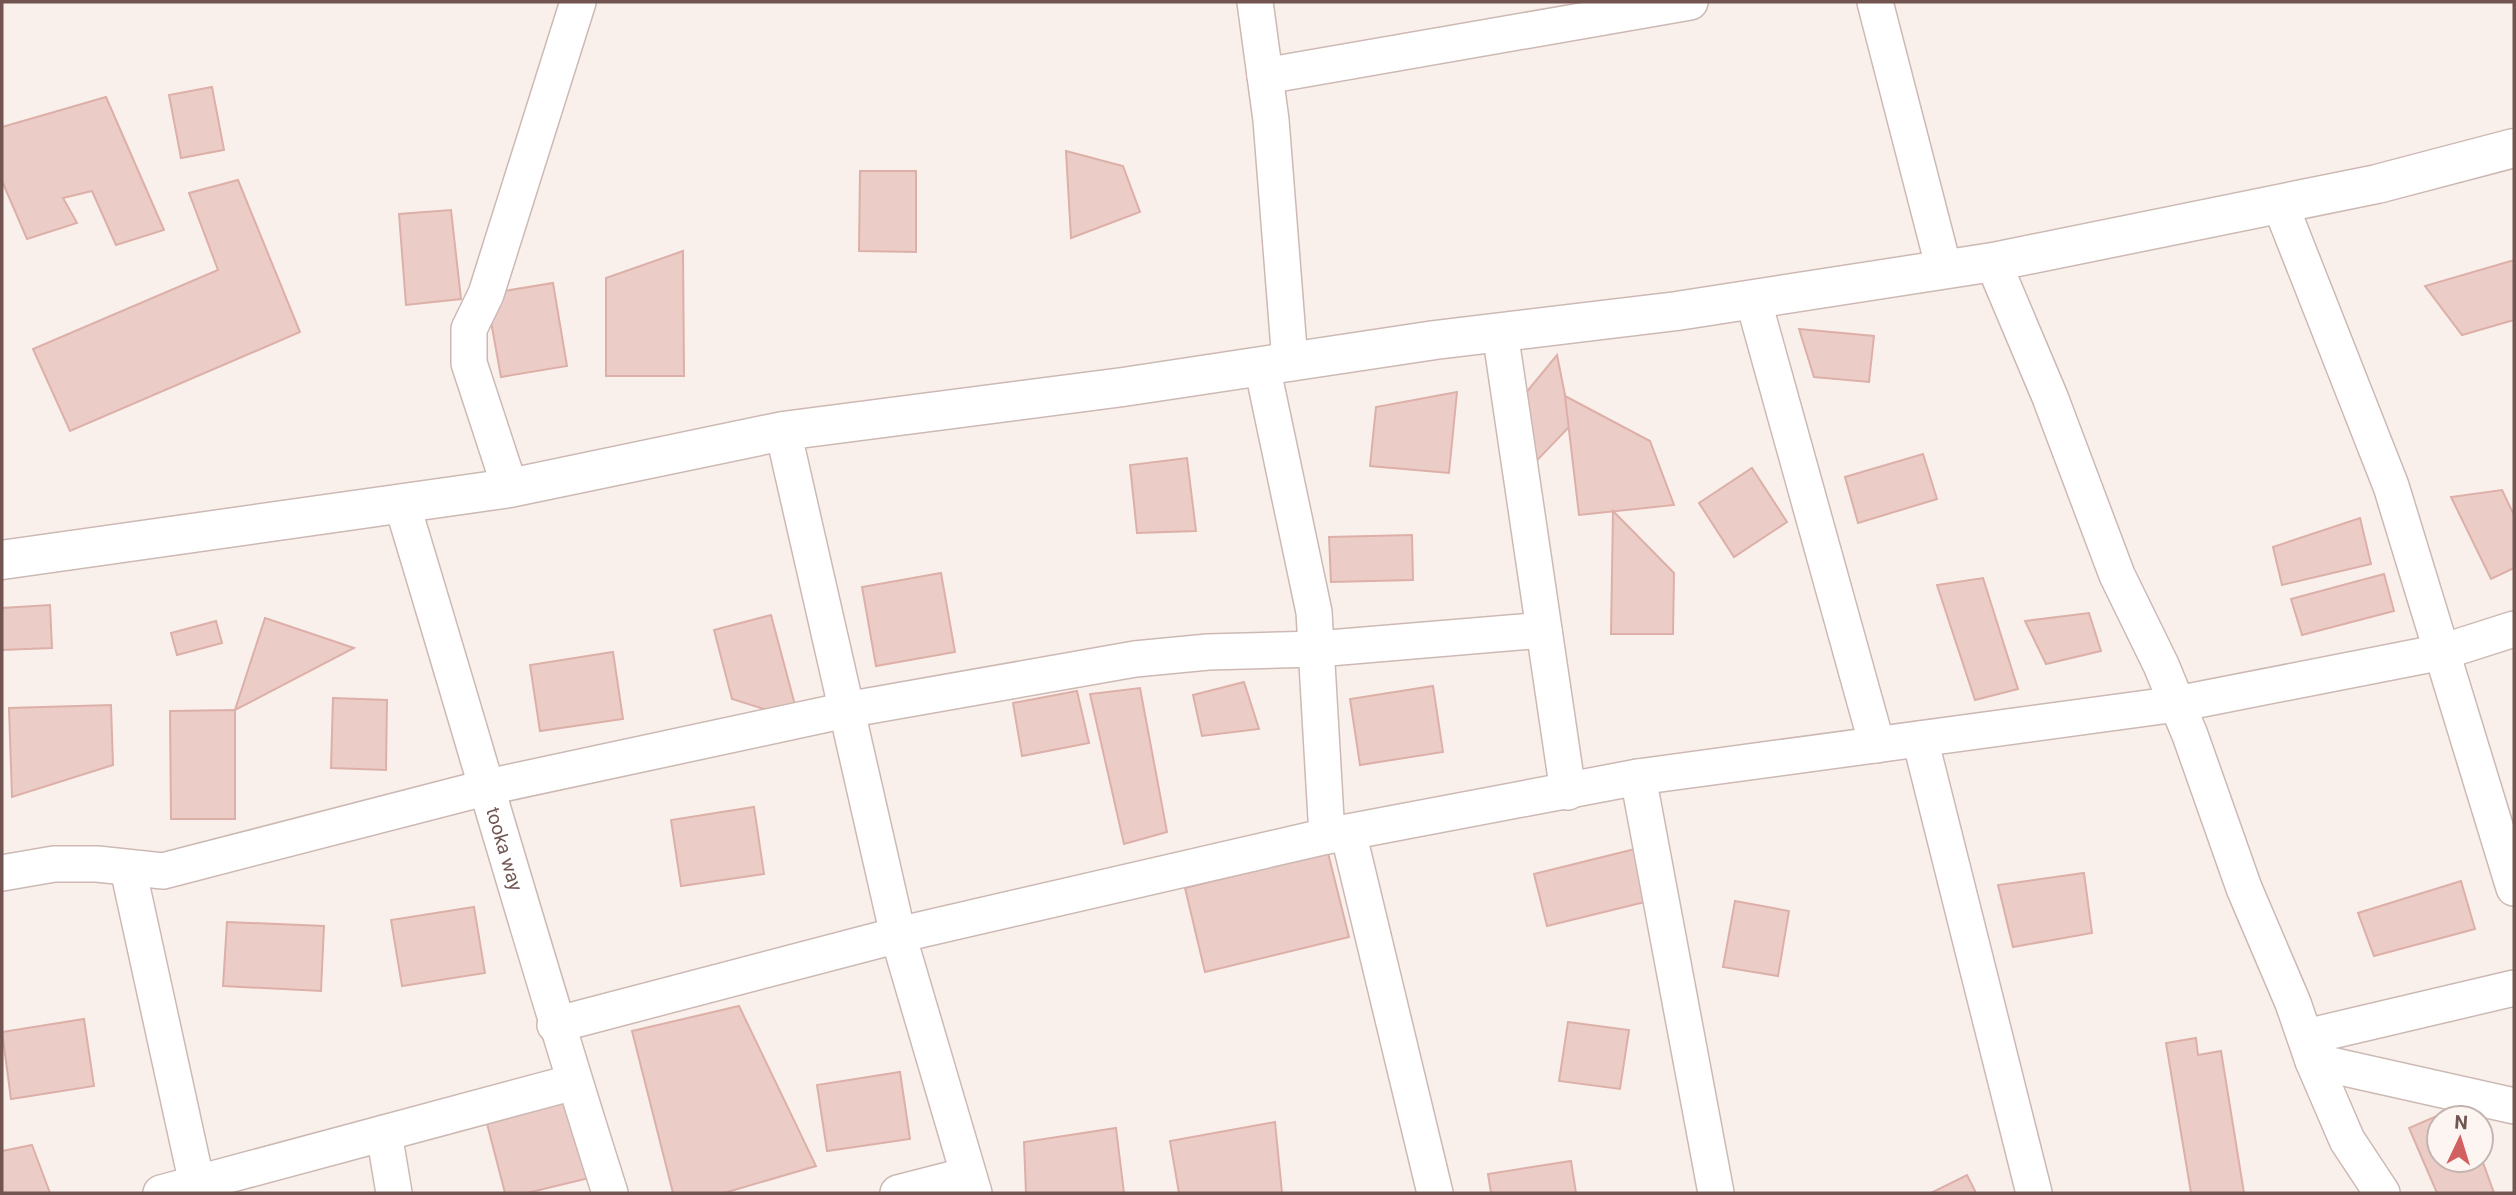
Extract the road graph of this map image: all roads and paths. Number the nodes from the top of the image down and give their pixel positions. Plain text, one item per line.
1 (578, 2) edge
2 (1255, 2) edge
3 (1690, 2) edge
4 (1875, 2) edge
5 (1265, 76) junction
6 (2514, 148) edge
7 (2280, 204) junction
8 (1993, 262) junction
9 (1944, 269) junction
10 (1753, 299) junction
11 (1500, 332) junction
12 (1276, 364) junction
13 (783, 431) junction
14 (510, 488) junction
15 (402, 504) junction
16 (2, 560) edge
17 (2514, 629) edge
18 (1544, 630) junction
19 (1317, 649) junction
20 (2442, 652) junction
21 (2177, 704) junction
22 (846, 710) junction
23 (1920, 739) junction
24 (1877, 745) junction
25 (1638, 777) junction
26 (488, 787) junction
27 (1568, 792) junction
28 (1337, 834) junction
29 (128, 869) junction
30 (2, 873) edge
31 (2514, 888) edge
32 (898, 935) junction
33 (2514, 988) edge
34 (555, 1025) junction
35 (2309, 1049) junction
36 (574, 1082) junction
37 (2514, 1105) edge
38 (384, 1133) junction
39 (197, 1184) junction
40 (971, 1184) edge
41 (162, 1193) edge
42 (394, 1193) edge
43 (610, 1193) edge
44 (898, 1193) edge
45 (1435, 1193) edge
46 (1716, 1193) edge
47 (2034, 1193) edge
48 (2382, 1193) edge

1 - 14 street
2 - 5 street
3 - 5 street
4 - 9 street
5 - 12 street
6 - 7 street
7 - 8 street
7 - 20 street
8 - 9 street
8 - 21 street
9 - 10 street
10 - 11 street
10 - 24 street
11 - 12 street
11 - 18 street
12 - 13 street
12 - 19 street
13 - 14 street
13 - 22 street
14 - 15 street
15 - 16 street
15 - 26 street, tooka way
17 - 20 street
18 - 19 street
18 - 27 street
19 - 22 street
19 - 28 street
20 - 21 street
20 - 31 street
21 - 23 street
21 - 35 street
22 - 26 street
22 - 32 street
23 - 24 street
23 - 47 street
24 - 25 street
25 - 27 street
25 - 46 street
26 - 29 street
26 - 34 street, tooka way
27 - 28 street
28 - 32 street
28 - 45 street
29 - 30 street
29 - 39 street
32 - 34 street
32 - 40 street
33 - 35 street
34 - 36 street, tooka way
35 - 37 street
35 - 48 street
36 - 38 street
36 - 43 street, tooka way
38 - 39 street
38 - 42 street
39 - 41 street
40 - 44 street

